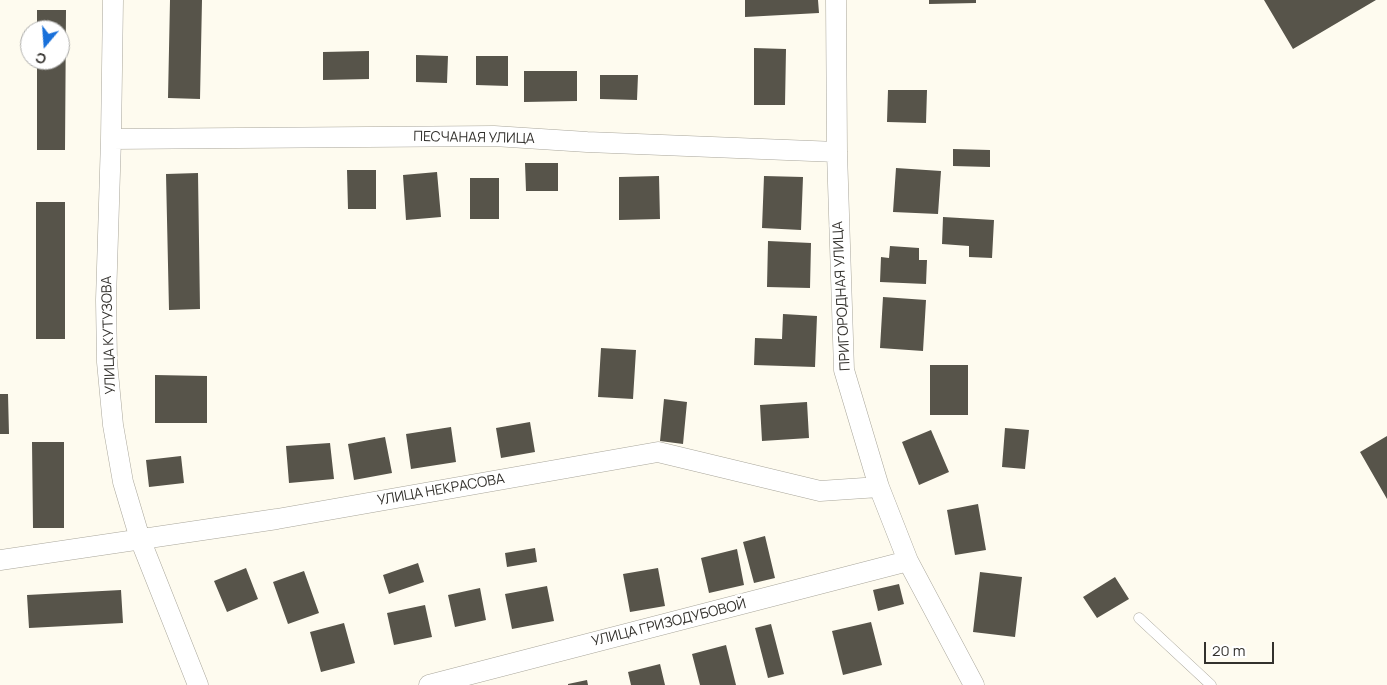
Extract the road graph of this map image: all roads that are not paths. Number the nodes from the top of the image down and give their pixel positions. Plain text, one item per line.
1 (112, 0) edge
2 (836, 0) edge
3 (111, 139) junction
4 (837, 152) junction
5 (879, 486) junction
6 (140, 539) junction
7 (0, 560) edge
8 (908, 561) junction
9 (1139, 618) dead end
10 (198, 685) edge
11 (429, 685) edge
12 (974, 685) edge
13 (1211, 685) edge

1 - 3 street, УЛИЦА КУТУЗОВА
2 - 4 street, ПРИГОРОДНАЯ УЛИЦА
3 - 4 street, ПЕСЧАНАЯ УЛИЦА
3 - 6 street, УЛИЦА КУТУЗОВА
4 - 5 street, ПРИГОРОДНАЯ УЛИЦА
5 - 6 street, УЛИЦА НЕКРАСОВА
5 - 8 street, ПРИГОРОДНАЯ УЛИЦА
6 - 7 street, УЛИЦА НЕКРАСОВА
6 - 10 street, УЛИЦА КУТУЗОВА
8 - 11 street, УЛИЦА ГРИЗОДУБОВОЙ
8 - 12 street, ПРИГОРОДНАЯ УЛИЦА
9 - 13 lane

